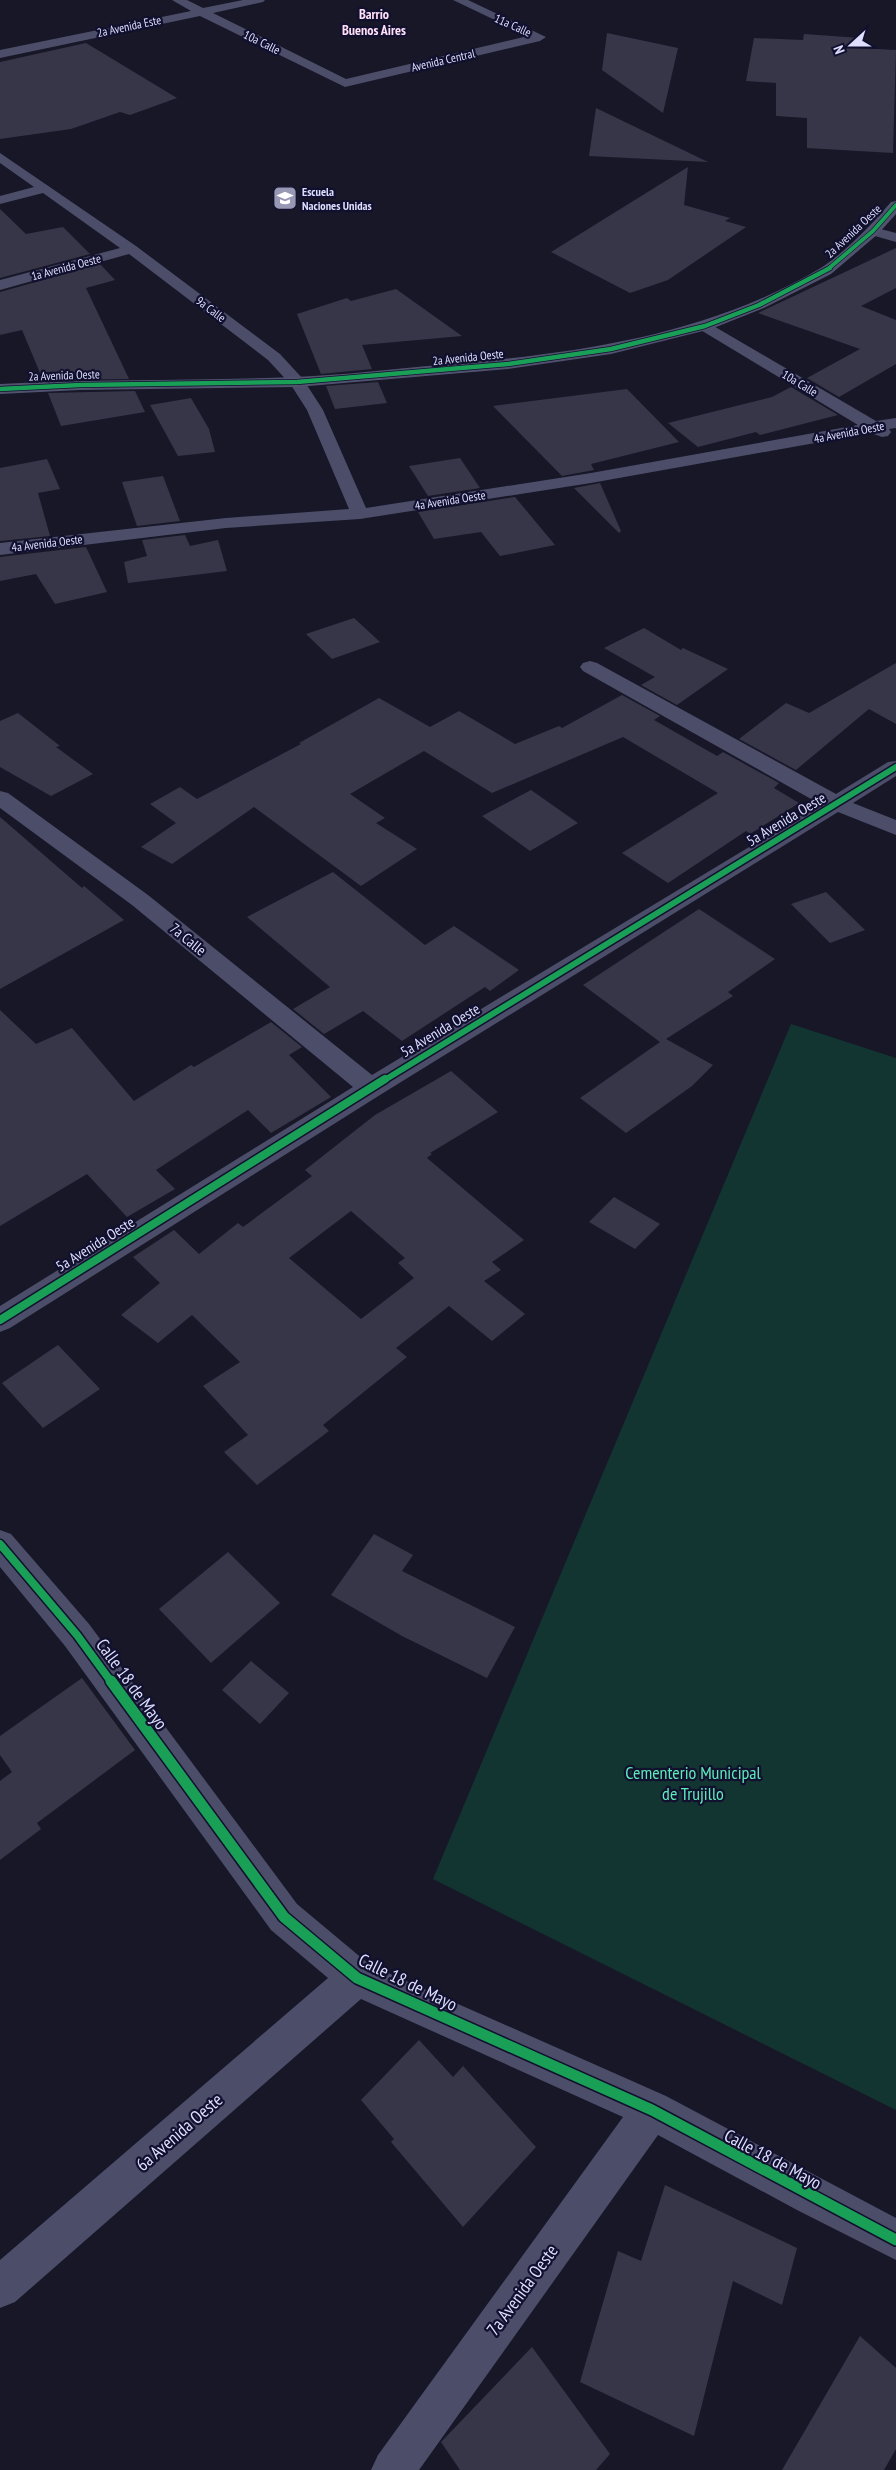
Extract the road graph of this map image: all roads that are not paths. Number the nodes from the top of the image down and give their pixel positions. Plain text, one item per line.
1 (178, 0) edge
2 (259, 0) edge
3 (459, 0) edge
4 (201, 12) junction
5 (540, 37) joint
6 (0, 54) edge
7 (345, 83) joint
8 (0, 157) edge
9 (44, 189) junction
10 (0, 200) edge
11 (896, 205) edge
12 (873, 231) junction
13 (896, 238) edge
14 (131, 249) junction
15 (0, 285) edge
16 (705, 326) junction
17 (297, 382) junction
18 (0, 389) edge
19 (896, 423) edge
20 (874, 427) junction
21 (896, 440) edge
22 (360, 514) junction
23 (0, 549) edge
24 (590, 667) dead end
25 (896, 767) edge
26 (0, 798) edge
27 (837, 804) junction
28 (896, 828) edge
29 (371, 1088) junction
30 (0, 1320) edge
31 (0, 1544) edge
32 (357, 1978) junction
33 (652, 2110) junction
34 (896, 2240) edge
35 (0, 2286) edge
36 (393, 2470) edge

1 - 4 street, 10a Calle
2 - 4 street, 2a Avenida Este
3 - 5 street, 11a Calle
4 - 6 street, 2a Avenida Este
4 - 7 street, 10a Calle
5 - 7 street, Avenida Central
8 - 9 street, 9a Calle
9 - 10 street
9 - 14 street, 9a Calle
11 - 12 street, 2a Avenida Oeste
12 - 13 street
12 - 16 street, 2a Avenida Oeste
14 - 15 street, 1a Avenida Oeste
14 - 17 street, 9a Calle
16 - 17 street, 2a Avenida Oeste
16 - 20 street, 10a Calle
17 - 18 street, 2a Avenida Oeste
17 - 22 street, 9a Calle
19 - 20 street, 4a Avenida Oeste
20 - 21 street, 10a Calle
20 - 22 street, 4a Avenida Oeste
22 - 23 street, 4a Avenida Oeste
24 - 27 street
25 - 27 street, 5a Avenida Oeste
26 - 29 street, 7a Calle
27 - 28 street
27 - 29 street, 5a Avenida Oeste
29 - 30 street, 5a Avenida Oeste
31 - 32 street, Calle 18 de Mayo
32 - 33 street, Calle 18 de Mayo
32 - 35 street, 6a Avenida Oeste
33 - 34 street, Calle 18 de Mayo
33 - 36 street, 7a Avenida Oeste

